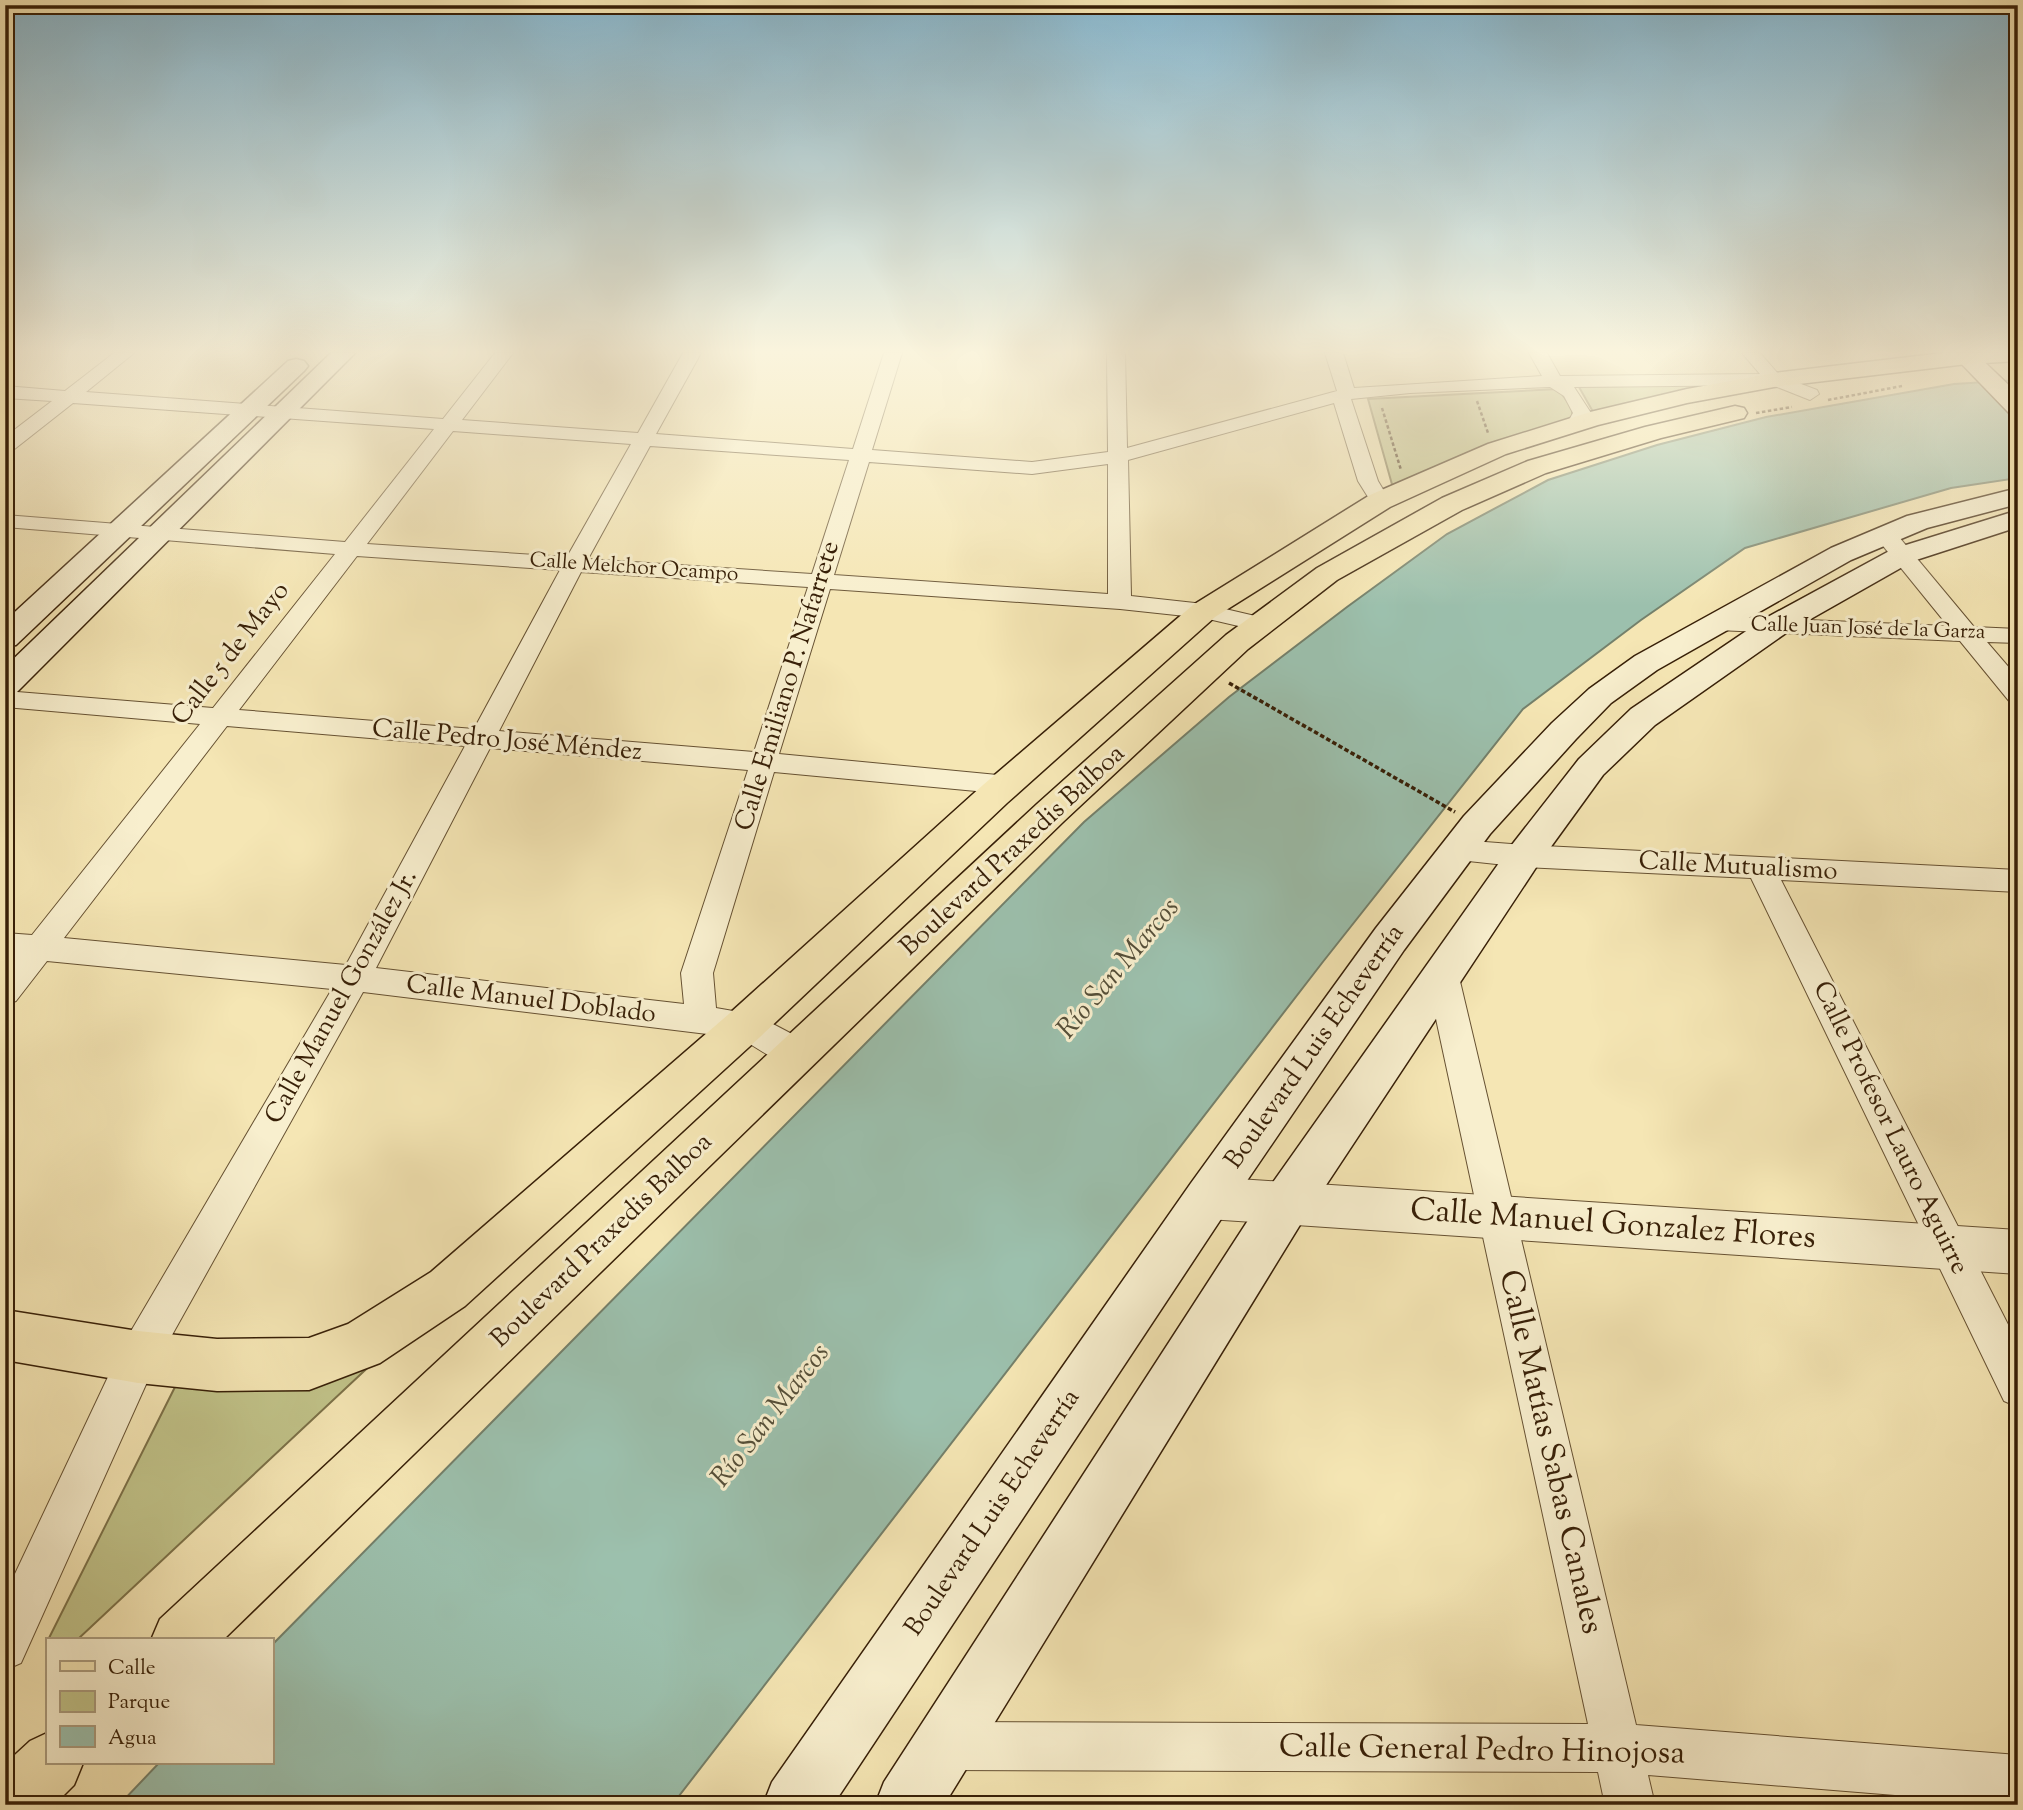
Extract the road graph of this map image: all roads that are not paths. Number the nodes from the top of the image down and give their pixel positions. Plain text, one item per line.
1 (220, 437) edge
2 (260, 437) edge
3 (438, 437) edge
4 (635, 437) edge
5 (866, 437) edge
6 (1118, 437) edge
7 (1189, 437) edge
8 (1356, 437) edge
9 (1535, 437) edge
10 (1636, 437) edge
11 (642, 438) junction
12 (861, 453) junction
13 (1118, 457) junction
14 (1392, 491) junction
15 (2018, 496) edge
16 (2018, 519) edge
17 (5, 521) edge
18 (121, 530) junction
19 (162, 533) junction
20 (1894, 545) junction
21 (351, 549) junction
22 (574, 564) junction
23 (821, 581) junction
24 (1120, 602) junction
25 (1204, 611) junction
26 (1717, 623) junction
27 (1260, 624) junction
28 (1775, 626) junction
29 (1968, 634) junction
30 (2018, 636) edge
31 (5, 638) edge
32 (5, 686) edge
33 (2018, 695) edge
34 (5, 699) edge
35 (220, 717) junction
36 (484, 739) junction
37 (764, 762) junction
38 (1002, 790) junction
39 (1050, 813) junction
40 (1461, 833) junction
41 (1524, 856) junction
42 (1761, 869) junction
43 (2018, 881) edge
44 (5, 944) edge
45 (40, 948) junction
46 (1443, 977) junction
47 (355, 978) junction
48 (5, 992) edge
49 (701, 1021) junction
50 (746, 1025) junction
51 (799, 1054) junction
52 (1208, 1198) junction
53 (1286, 1205) junction
54 (1497, 1218) junction
55 (1948, 1247) junction
56 (2018, 1252) edge
57 (5, 1335) edge
58 (138, 1357) junction
59 (2018, 1387) edge
60 (183, 1638) edge
61 (5, 1647) edge
62 (946, 1746) junction
63 (1617, 1748) junction
64 (51, 1764) edge
65 (2018, 1780) edge
66 (8, 1805) edge
67 (795, 1805) edge
68 (907, 1805) edge
69 (1630, 1805) edge

1 - 18 main road
2 - 19 main road
3 - 21 street, Calle 5 de Mayo
4 - 11 street
5 - 12 street, Calle Emiliano P. Nafarrete
6 - 13 street
7 - 13 street
8 - 14 street
9 - 14 main road, Boulevard Praxedis Balboa
10 - 27 main road, Boulevard Praxedis Balboa
11 - 12 street
11 - 22 street, Calle Manuel González Jr.
12 - 13 street
12 - 23 street, Calle Emiliano P. Nafarrete
13 - 24 street
14 - 25 main road, Boulevard Praxedis Balboa
15 - 20 main road, Boulevard Luis Echeverría
16 - 20 main road, Boulevard Luis Echeverría
17 - 18 street, Calle Melchor Ocampo
18 - 19 street, Calle Melchor Ocampo
18 - 31 main road
19 - 21 street, Calle Melchor Ocampo
19 - 32 main road
20 - 26 main road, Boulevard Luis Echeverría
20 - 28 main road, Boulevard Luis Echeverría
20 - 29 street
21 - 22 street, Calle Melchor Ocampo
21 - 35 street, Calle 5 de Mayo
22 - 23 street, Calle Melchor Ocampo
22 - 36 street, Calle Manuel González Jr.
23 - 24 street, Calle Melchor Ocampo
23 - 37 street, Calle Emiliano P. Nafarrete
24 - 25 street, Calle Melchor Ocampo
25 - 27 street, Calle Melchor Ocampo
25 - 38 main road, Boulevard Praxedis Balboa
26 - 28 street, Calle Juan José de la Garza
26 - 40 main road, Boulevard Luis Echeverría
27 - 39 main road, Boulevard Praxedis Balboa
28 - 29 street, Calle Juan José de la Garza
28 - 41 main road, Boulevard Luis Echeverría
29 - 30 street, Calle Juan José de la Garza
29 - 33 street
34 - 35 street, Calle Pedro José Méndez
35 - 36 street, Calle Pedro José Méndez
35 - 45 street, Calle 5 de Mayo
36 - 37 street, Calle Pedro José Méndez
36 - 47 street, Calle Manuel González Jr.
37 - 38 street, Calle Pedro José Méndez
37 - 49 street, Calle Emiliano P. Nafarrete
38 - 39 main road
38 - 50 main road, Boulevard Praxedis Balboa
39 - 51 main road, Boulevard Praxedis Balboa
40 - 41 street, Calle Mutualismo
40 - 52 main road, Boulevard Luis Echeverría
41 - 42 street, Calle Mutualismo
41 - 46 main road, Boulevard Luis Echeverría
42 - 43 street, Calle Mutualismo
42 - 55 street, Calle Profesor Lauro Aguirre
44 - 45 street, Calle Manuel Doblado
45 - 47 street, Calle Manuel Doblado
45 - 48 street, Calle 5 de Mayo
46 - 53 main road, Boulevard Luis Echeverría
46 - 54 street, Calle Matías Sabas Canales
47 - 49 street, Calle Manuel Doblado
47 - 58 street, Calle Manuel González Jr.
49 - 50 street, Calle Manuel Doblado
50 - 51 street, Calle Manuel Doblado
50 - 58 main road, Boulevard Praxedis Balboa
51 - 60 main road, Boulevard Praxedis Balboa
52 - 53 street, Calle Manuel Gonzalez Flores
52 - 67 main road, Boulevard Luis Echeverría
53 - 54 street, Calle Manuel Gonzalez Flores
53 - 62 main road, Boulevard Luis Echeverría
54 - 55 street, Calle Manuel Gonzalez Flores
54 - 63 street, Calle Matías Sabas Canales
55 - 56 street, Calle Manuel Gonzalez Flores
55 - 59 street, Calle Profesor Lauro Aguirre
57 - 58 main road, Boulevard Praxedis Balboa
58 - 61 street, Calle Manuel González Jr.
62 - 63 street, Calle General Pedro Hinojosa
62 - 68 main road, Boulevard Luis Echeverría
63 - 65 street, Calle General Pedro Hinojosa
63 - 69 street, Calle Matías Sabas Canales
64 - 66 main road

